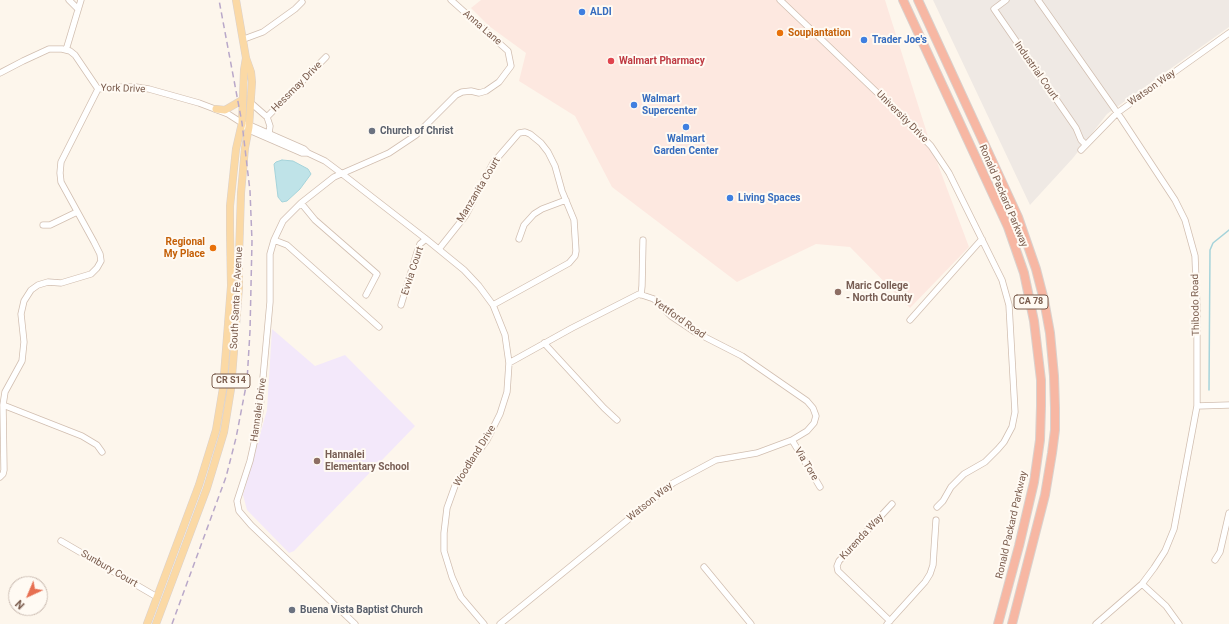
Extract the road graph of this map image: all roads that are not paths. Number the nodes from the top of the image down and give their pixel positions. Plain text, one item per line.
1 (69, 0) edge
2 (81, 0) edge
3 (236, 0) edge
4 (451, 0) edge
5 (780, 0) edge
6 (903, 0) edge
7 (918, 0) edge
8 (1006, 0) edge
9 (1038, 0) edge
10 (302, 2) dead end
11 (78, 9) junction
12 (1229, 33) edge
13 (244, 39) junction
14 (66, 50) junction
15 (326, 57) dead end
16 (246, 58) junction
17 (0, 73) edge
18 (98, 89) junction
19 (242, 100) junction
20 (251, 103) junction
21 (216, 109) junction
22 (1117, 113) junction
23 (267, 117) junction
24 (242, 123) junction
25 (249, 127) junction
26 (269, 133) junction
27 (1086, 145) junction
28 (1081, 150) dead end
29 (308, 153) junction
30 (341, 173) junction
31 (566, 200) junction
32 (301, 203) junction
33 (77, 212) junction
34 (43, 225) dead end
35 (239, 237) junction
36 (982, 238) junction
37 (426, 239) junction
38 (519, 239) dead end
39 (274, 240) junction
40 (643, 240) dead end
41 (439, 249) junction
42 (366, 295) dead end
43 (641, 295) junction
44 (401, 305) dead end
45 (493, 305) junction
46 (910, 320) dead end
47 (379, 327) dead end
48 (544, 343) junction
49 (509, 363) junction
50 (2, 405) junction
51 (1229, 405) edge
52 (1197, 406) junction
53 (816, 416) joint
54 (617, 420) dead end
55 (792, 440) junction
56 (102, 452) dead end
57 (0, 477) edge
58 (820, 487) dead end
59 (892, 504) dead end
60 (938, 507) dead end
61 (1229, 513) edge
62 (936, 520) dead end
63 (61, 540) dead end
64 (1215, 560) dead end
65 (704, 567) dead end
66 (1142, 584) junction
67 (157, 597) junction
68 (888, 623) edge
69 (147, 624) edge
70 (156, 624) edge
71 (355, 624) edge
72 (484, 624) edge
73 (500, 624) edge
74 (751, 624) edge
75 (998, 624) edge
76 (1012, 624) edge
77 (1096, 624) edge
78 (1179, 624) edge

1 - 11 street
2 - 11 street
3 - 13 main road, South Santa Fe Avenue / CR S14
4 - 30 street, Anna Lane
5 - 36 street, University Drive
6 - 75 highway, Ronald Packard Parkway / CA 78
7 - 76 highway, Ronald Packard Parkway / CA 78
8 - 27 street, Industrial Court
9 - 22 street, Thibodo Road
10 - 13 street
11 - 14 street
12 - 22 street, Watson Way
13 - 16 main road, South Santa Fe Avenue / CR S14
14 - 17 street
14 - 18 street, York Drive
15 - 23 street, Hessmay Drive
16 - 19 main road, South Santa Fe Avenue / CR S14
16 - 20 main road, South Santa Fe Avenue / CR S14
18 - 21 street, York Drive
18 - 33 street
19 - 21 main road
19 - 24 main road, South Santa Fe Avenue / CR S14
20 - 23 street, Hessmay Drive
20 - 25 main road, South Santa Fe Avenue / CR S14
21 - 24 street, York Drive
22 - 27 street, Watson Way
22 - 52 street, Thibodo Road
23 - 26 street, Hessmay Drive
24 - 25 street, Woodland Drive
24 - 35 main road
24 - 67 main road, South Santa Fe Avenue / CR S14
25 - 26 street, Woodland Drive
25 - 29 street, Woodland Drive
25 - 35 main road, South Santa Fe Avenue / CR S14
26 - 29 street, Woodland Drive
27 - 28 street, Watson Way
29 - 30 street, Woodland Drive
30 - 32 street, Hannalei Drive
30 - 37 street, Woodland Drive
31 - 38 street
31 - 41 street, Manzanita Court
31 - 45 street, Manzanita Court
32 - 39 street, Hannalei Drive
32 - 42 street
33 - 34 street
33 - 50 street
35 - 70 main road, South Santa Fe Avenue / CR S14
36 - 46 street
36 - 60 street, University Drive
37 - 41 street, Woodland Drive
37 - 44 street, Evvia Court
39 - 47 street
39 - 71 street, Hannalei Drive
40 - 43 street
41 - 45 street, Woodland Drive
43 - 48 street, Yettford Road
43 - 53 street, Yettford Road
45 - 49 street, Woodland Drive
48 - 49 street, Yettford Road
48 - 54 street
49 - 72 street, Woodland Drive
50 - 56 street
50 - 57 street
51 - 52 street
52 - 66 street, Thibodo Road
53 - 55 street, Watson Way
55 - 58 street, Via Tore
55 - 73 street, Watson Way
59 - 68 street, Kurenda Way
61 - 64 street
62 - 68 street
63 - 67 street, Sunbury Court
65 - 74 street
66 - 77 street, Thibodo Road
66 - 78 street
67 - 69 main road, South Santa Fe Avenue / CR S14

